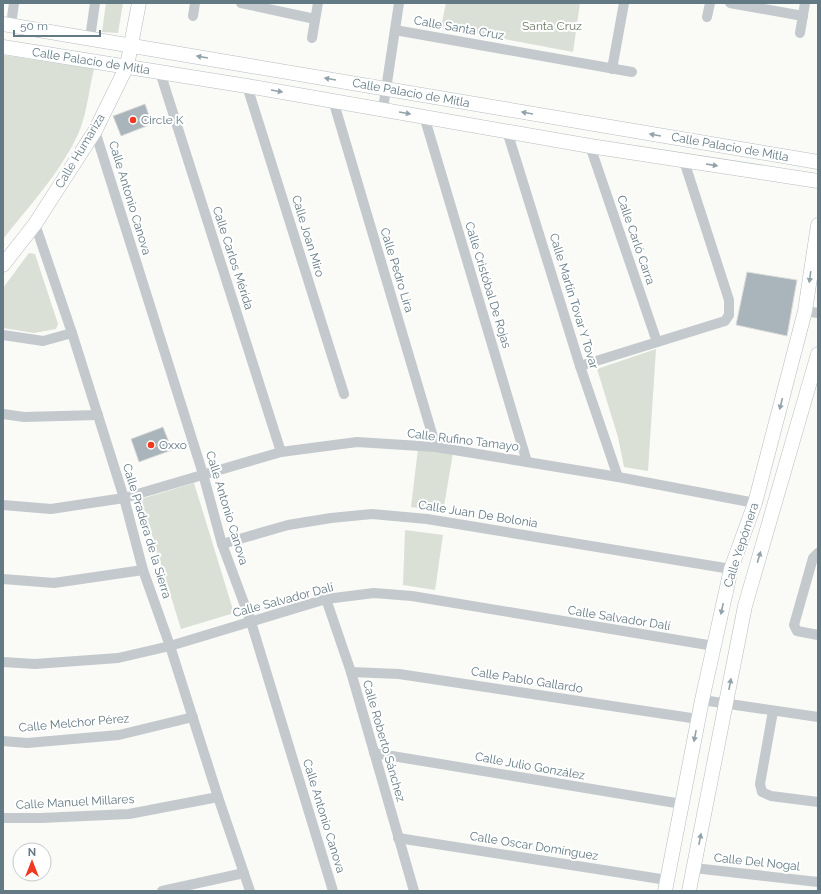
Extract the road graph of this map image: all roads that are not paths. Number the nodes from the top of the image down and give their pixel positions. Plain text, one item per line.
1 (14, 3) edge
2 (95, 3) edge
3 (139, 3) edge
4 (195, 3) edge
5 (241, 3) edge
6 (318, 3) edge
7 (399, 3) edge
8 (624, 3) edge
9 (710, 3) edge
10 (730, 3) edge
11 (805, 3) edge
12 (193, 16) dead end
13 (803, 16) junction
14 (707, 17) dead end
15 (315, 19) junction
16 (7, 25) edge
17 (396, 30) junction
18 (800, 33) dead end
19 (90, 38) junction
20 (312, 38) dead end
21 (132, 45) junction
22 (3, 47) edge
23 (127, 66) junction
24 (612, 69) junction
25 (160, 72) junction
26 (632, 72) dead end
27 (247, 86) junction
28 (386, 89) junction
29 (333, 100) junction
30 (383, 109) junction
31 (424, 116) junction
32 (507, 131) junction
33 (95, 132) junction
34 (590, 146) junction
35 (684, 161) junction
36 (818, 162) edge
37 (818, 181) edge
38 (35, 224) junction
39 (818, 225) edge
40 (3, 265) edge
41 (811, 312) edge
42 (72, 333) junction
43 (3, 335) edge
44 (657, 342) junction
45 (818, 354) edge
46 (580, 366) junction
47 (344, 394) dead end
48 (3, 414) edge
49 (98, 415) junction
50 (436, 447) junction
51 (281, 452) junction
52 (527, 462) junction
53 (203, 474) junction
54 (618, 477) junction
55 (124, 498) junction
56 (755, 503) junction
57 (3, 505) edge
58 (222, 544) junction
59 (818, 553) edge
60 (731, 569) junction
61 (143, 570) junction
62 (3, 579) edge
63 (326, 599) junction
64 (251, 622) junction
65 (818, 635) edge
66 (170, 646) junction
67 (714, 646) junction
68 (3, 662) edge
69 (351, 672) junction
70 (702, 700) junction
71 (726, 703) junction
72 (773, 711) junction
73 (193, 717) junction
74 (818, 717) edge
75 (698, 719) junction
76 (3, 741) edge
77 (374, 752) junction
78 (218, 797) junction
79 (818, 802) edge
80 (682, 804) junction
81 (3, 818) edge
82 (398, 838) junction
83 (694, 868) junction
84 (244, 873) junction
85 (818, 882) edge
86 (666, 885) edge
87 (162, 891) edge
88 (250, 891) edge
89 (333, 891) edge
90 (414, 891) edge
91 (690, 891) edge

1 - 16 street
2 - 19 street
3 - 21 main road, Calle Humariza
4 - 12 street
5 - 15 street
6 - 15 street
7 - 17 street, Calle Santa Cruz
8 - 24 street
9 - 14 street
10 - 13 street
11 - 13 street
13 - 18 street
15 - 20 street
16 - 19 main road, Calle Palacio de Mitla
17 - 24 street, Calle Santa Cruz
17 - 28 street, Calle Santa Cruz
19 - 21 main road, Calle Palacio de Mitla
21 - 23 main road, Calle Humariza
28 -> 21 main road, Calle Palacio de Mitla
22 - 23 main road, Calle Palacio de Mitla
23 - 25 main road, Calle Palacio de Mitla
23 - 33 main road, Calle Humariza
24 - 26 street, Calle Santa Cruz
25 - 27 main road, Calle Palacio de Mitla
25 - 51 street, Calle Carlos Mérida
27 -> 29 main road, Calle Palacio de Mitla
27 - 47 street, Calle Joan Miro
28 - 30 street, Calle Santa Cruz
36 -> 28 main road, Calle Palacio de Mitla
29 - 30 main road, Calle Palacio de Mitla
29 - 50 street, Calle Pedro Lira
30 -> 31 main road, Calle Palacio de Mitla
31 - 32 main road, Calle Palacio de Mitla
31 - 52 street, Calle Cristóbal De Rojas
32 - 34 main road, Calle Palacio de Mitla
32 - 46 street, Calle Martín Tovar Y Tovar
33 - 38 main road, Calle Humariza
33 - 53 street, Calle Antonio Canova
34 - 35 main road, Calle Palacio de Mitla
34 - 44 street, Calle Carló Carra
35 -> 37 main road, Calle Palacio de Mitla
35 - 44 street
38 - 40 main road, Calle Humariza
38 - 42 street, Calle Pradera de la Sierra
39 -> 41 main road, Calle Yepómera
41 -> 56 main road, Calle Yepómera
42 - 43 street
42 - 49 street, Calle Pradera de la Sierra
44 - 46 street
71 -> 45 main road, Calle Yepómera
46 - 54 street, Calle Martín Tovar Y Tovar
48 - 49 street
49 - 55 street, Calle Pradera de la Sierra
50 - 51 street, Calle Rufino Tamayo
50 - 52 street, Calle Rufino Tamayo
51 - 53 street, Calle Rufino Tamayo
52 - 54 street, Calle Rufino Tamayo
53 - 55 street, Calle Rufino Tamayo
53 - 58 street, Calle Antonio Canova
54 - 56 street, Calle Rufino Tamayo
55 - 57 street, Calle Rufino Tamayo
55 - 61 street, Calle Pradera de la Sierra
56 - 60 main road, Calle Yepómera
58 - 60 street, Calle Juan De Bolonia
58 - 64 street, Calle Antonio Canova
59 - 65 street
60 -> 67 main road, Calle Yepómera
61 - 62 street
61 - 66 street, Calle Pradera de la Sierra
63 - 64 street, Calle Salvador Dalí
63 - 67 street, Calle Salvador Dalí
63 - 69 street, Calle Roberto Sánchez
64 - 66 street, Calle Salvador Dalí
64 - 89 street, Calle Antonio Canova
66 - 68 street, Calle Salvador Dalí
66 - 73 street, Calle Pradera de la Sierra
67 - 70 main road, Calle Yepómera
69 - 75 street, Calle Pablo Gallardo
69 - 77 street, Calle Roberto Sánchez
70 - 71 street
70 - 75 main road, Calle Yepómera
71 - 72 street
83 -> 71 main road, Calle Yepómera
72 - 74 street
72 - 79 street
73 - 76 street, Calle Melchor Pérez
73 - 78 street, Calle Pradera de la Sierra
75 -> 80 main road, Calle Yepómera
77 - 80 street, Calle Julio González
77 - 82 street, Calle Roberto Sánchez
78 - 81 street, Calle Manuel Millares
78 - 84 street, Calle Pradera de la Sierra
80 - 86 main road, Calle Yepómera
82 - 86 street, Calle Oscar Domínguez
82 - 90 street, Calle Roberto Sánchez
83 - 85 street, Calle Del Nogal
83 - 91 main road, Calle Yepómera
84 - 87 street
84 - 88 street, Calle Pradera de la Sierra

